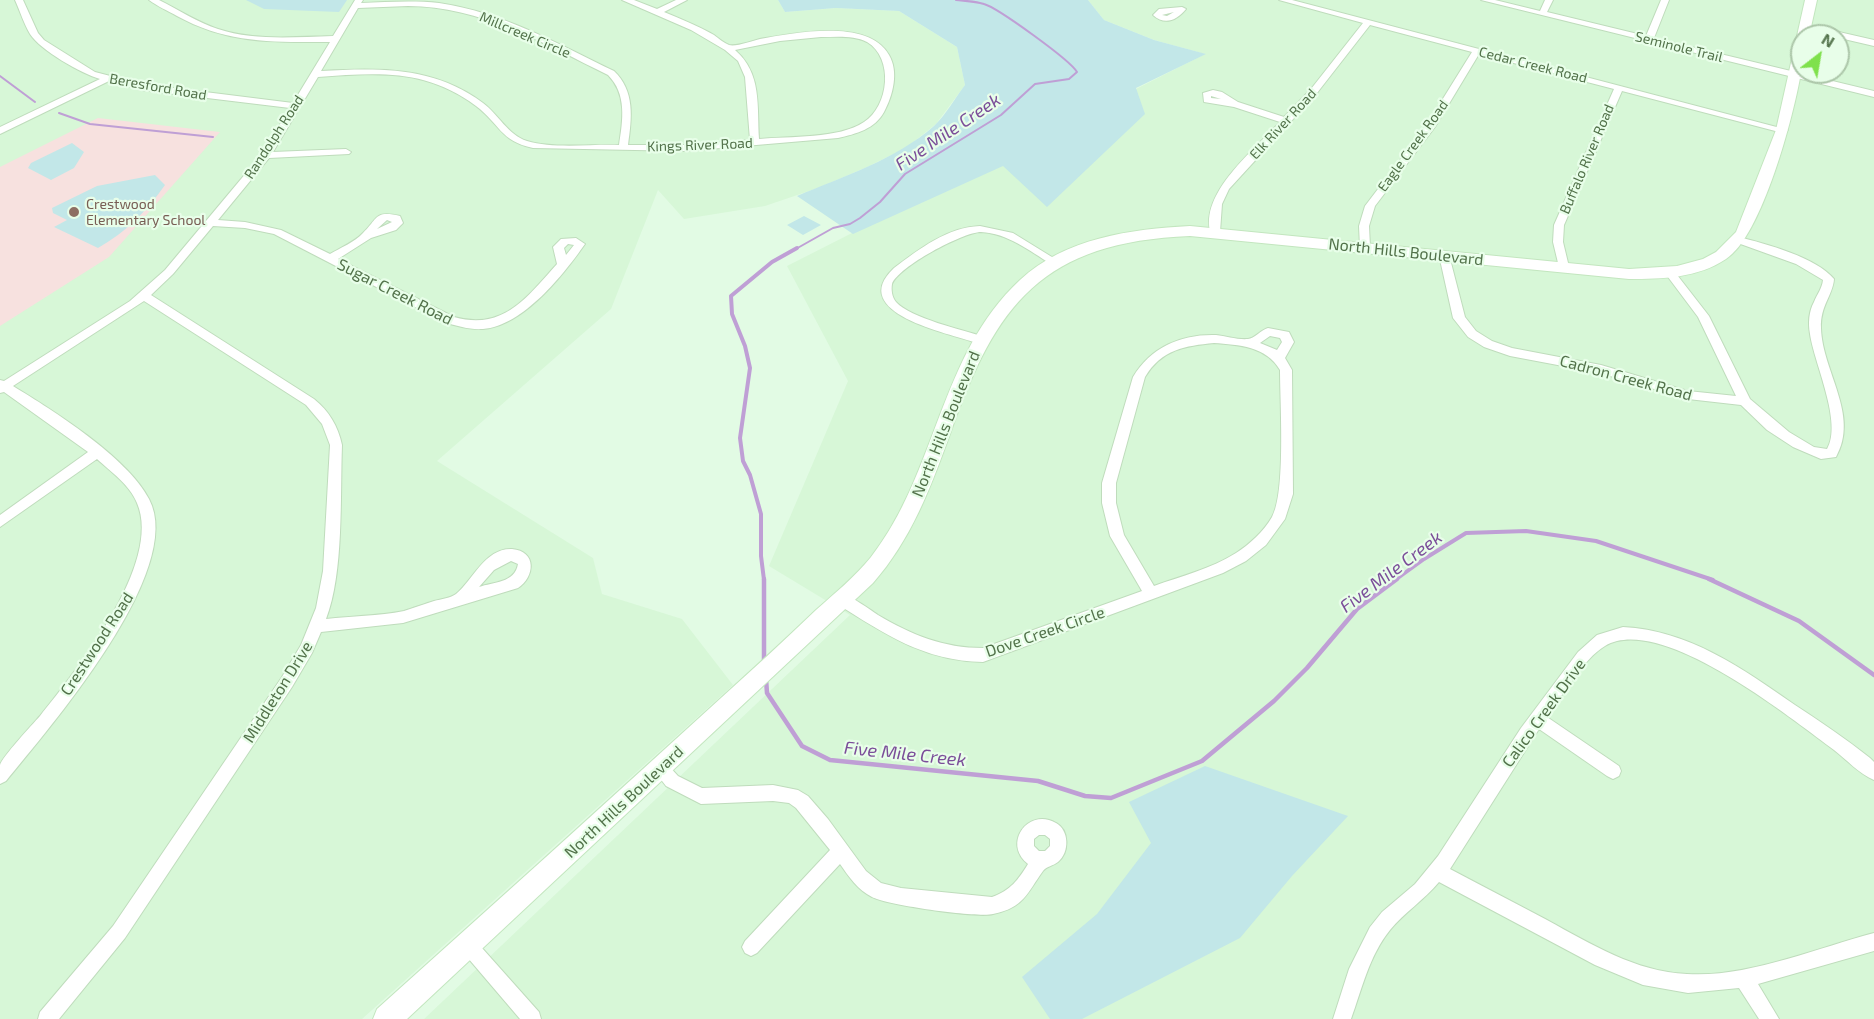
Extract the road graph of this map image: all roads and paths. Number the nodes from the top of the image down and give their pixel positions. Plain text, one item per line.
1 (19, 0) edge
2 (153, 0) edge
3 (626, 0) edge
4 (683, 0) edge
5 (1191, 0) edge
6 (1283, 0) edge
7 (1485, 0) edge
8 (1550, 0) edge
9 (1665, 0) edge
10 (1811, 0) edge
11 (357, 3) edge
12 (1182, 9) dead end
13 (656, 12) junction
14 (1542, 14) junction
15 (1368, 22) junction
16 (1805, 24) edge
17 (335, 39) junction
18 (1648, 40) junction
19 (1850, 40) edge
20 (1874, 43) edge
21 (731, 48) junction
22 (1477, 50) junction
23 (315, 74) junction
24 (1790, 74) edge
25 (107, 79) junction
26 (1793, 84) edge
27 (1832, 84) edge
28 (1619, 87) junction
29 (1874, 94) edge
30 (1235, 104) dead end
31 (295, 106) junction
32 (1286, 121) junction
33 (1783, 130) junction
34 (0, 131) edge
35 (755, 143) junction
36 (622, 147) junction
37 (345, 152) dead end
38 (266, 155) junction
39 (212, 223) junction
40 (1215, 232) junction
41 (367, 236) dead end
42 (1739, 240) junction
43 (1365, 247) junction
44 (1444, 255) junction
45 (330, 259) junction
46 (1055, 262) junction
47 (563, 265) dead end
48 (1564, 267) junction
49 (1670, 273) junction
50 (144, 296) junction
51 (981, 340) junction
52 (1251, 344) junction
53 (1279, 358) junction
54 (1, 386) edge
55 (1745, 401) junction
56 (96, 453) junction
57 (0, 522) edge
58 (1151, 594) junction
59 (460, 599) dead end
60 (842, 600) junction
61 (317, 626) junction
62 (1537, 719) junction
63 (660, 768) junction
64 (1613, 771) dead end
65 (1874, 772) edge
66 (0, 776) edge
67 (840, 852) junction
68 (1040, 860) dead end
69 (1436, 871) junction
70 (1874, 942) edge
71 (468, 945) junction
72 (751, 947) dead end
73 (1743, 977) junction
74 (47, 1019) edge
75 (387, 1019) edge
76 (532, 1019) edge
77 (1342, 1019) edge
78 (1770, 1019) edge

1 - 25 street, Beresford Road
2 - 17 street
3 - 13 street
4 - 13 street
5 - 12 street
6 - 15 street, Cedar Creek Road
7 - 14 street, Seminole Trail
8 - 14 street
9 - 18 street
10 - 16 street, North Hills Boulevard
11 - 17 street, Randolph Road
11 - 36 street, Millcreek Circle
13 - 21 street
14 - 18 street, Seminole Trail
15 - 22 street, Cedar Creek Road
15 - 32 street, Elk River Road
17 - 23 street, Randolph Road
18 - 24 street, Seminole Trail
19 - 20 street
21 - 35 street
21 - 35 street, Kings River Road
22 - 28 street, Cedar Creek Road
22 - 43 street, Eagle Creek Road
23 - 31 street, Randolph Road
23 - 36 street, Kings River Road
25 - 31 street, Beresford Road
25 - 34 street
26 - 33 street, North Hills Boulevard
27 - 29 street, Seminole Trail
28 - 33 street, Cedar Creek Road
28 - 48 street, Buffalo River Road
30 - 32 street
31 - 38 street, Randolph Road
32 - 40 street, Elk River Road
33 - 42 street, North Hills Boulevard
35 - 36 street, Kings River Road
37 - 38 street
38 - 39 street, Randolph Road
39 - 45 street, Sugar Creek Road
39 - 50 street, Randolph Road
40 - 43 street, North Hills Boulevard
40 - 46 street, North Hills Boulevard
41 - 45 street
42 - 49 street, North Hills Boulevard
42 - 55 street
43 - 44 street, North Hills Boulevard
44 - 48 street, North Hills Boulevard
44 - 55 street, Cadron Creek Road
45 - 47 street, Sugar Creek Road
46 - 51 street, North Hills Boulevard
46 - 51 street
48 - 49 street, North Hills Boulevard
49 - 55 street
50 - 54 street, Randolph Road
50 - 61 street, Middleton Drive
51 - 60 street, North Hills Boulevard
52 - 53 street, Dove Creek Circle
52 - 53 street, Dove Creek Circle
52 - 58 street, Dove Creek Circle
53 - 58 street, Dove Creek Circle
54 - 56 street, Crestwood Road
56 - 57 street
56 - 66 street, Crestwood Road
58 - 60 street, Dove Creek Circle
59 - 61 street
60 - 63 street, North Hills Boulevard
61 - 74 street, Middleton Drive
62 - 64 street
62 - 65 street, Calico Creek Drive
62 - 69 street, Calico Creek Drive
63 - 67 street
63 - 71 street, North Hills Boulevard
67 - 68 street
67 - 72 street
69 - 73 street
69 - 77 street, Calico Creek Drive
70 - 73 street
71 - 75 street, North Hills Boulevard
71 - 76 street
73 - 78 street

